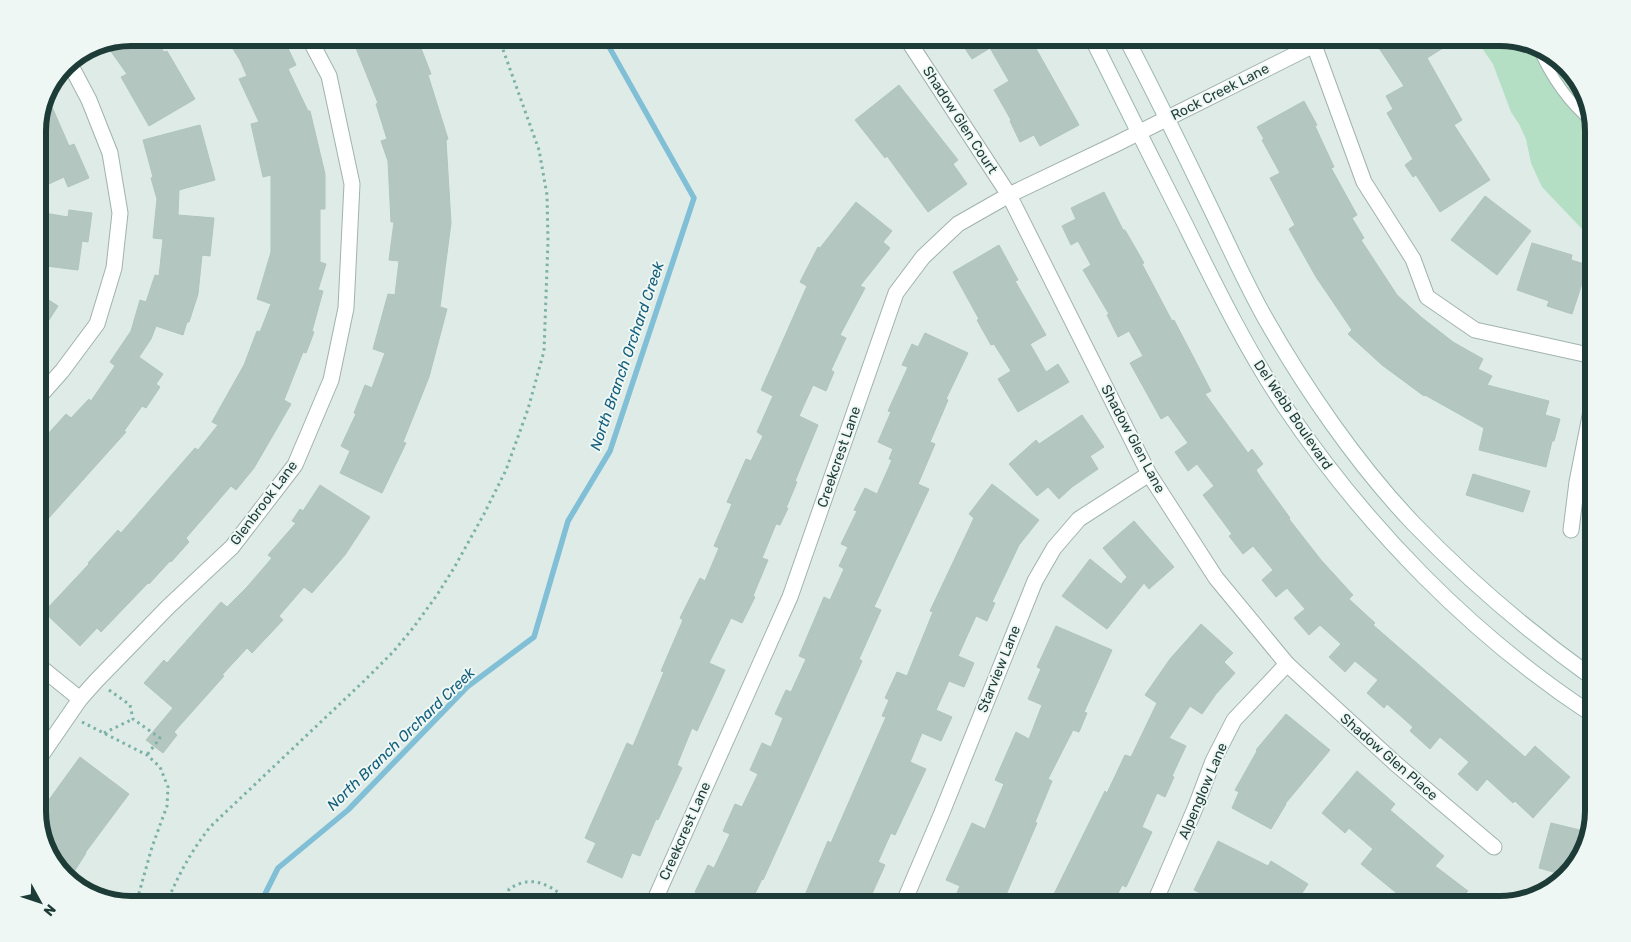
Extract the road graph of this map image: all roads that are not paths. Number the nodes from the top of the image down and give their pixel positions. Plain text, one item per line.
1 (313, 46) edge
2 (912, 46) edge
3 (1096, 46) edge
4 (1130, 46) edge
5 (1303, 46) edge
6 (1314, 46) edge
7 (1543, 59) edge
8 (73, 70) edge
9 (1583, 114) edge
10 (1167, 118) junction
11 (1153, 125) joint
12 (1139, 132) junction
13 (1009, 195) junction
14 (1585, 354) edge
15 (46, 389) edge
16 (1585, 442) edge
17 (1149, 474) junction
18 (1570, 530) dead end
19 (1287, 664) junction
20 (46, 671) edge
21 (1585, 671) edge
22 (80, 699) junction
23 (1585, 709) edge
24 (46, 748) edge
25 (1494, 847) dead end
26 (656, 896) edge
27 (906, 896) edge
28 (1157, 896) edge

1 - 22 street, Glenbrook Lane
2 - 13 street, Shadow Glen Court
3 - 12 street, Del Webb Boulevard
4 - 10 street, Del Webb Boulevard
5 - 10 street, Rock Creek Lane
6 - 14 street
7 - 9 lane
8 - 15 street
10 - 11 street, Rock Creek Lane
10 - 21 street, Del Webb Boulevard
11 - 12 street, Creekcrest Lane
12 - 13 street, Creekcrest Lane
12 - 23 street, Del Webb Boulevard
13 - 17 street, Shadow Glen Lane
13 - 26 street, Creekcrest Lane
16 - 18 street
17 - 19 street, Shadow Glen Lane
17 - 27 street, Starview Lane
19 - 25 street, Shadow Glen Place
19 - 28 street, Alpenglow Lane
20 - 22 street
22 - 24 street, Glenbrook Lane

